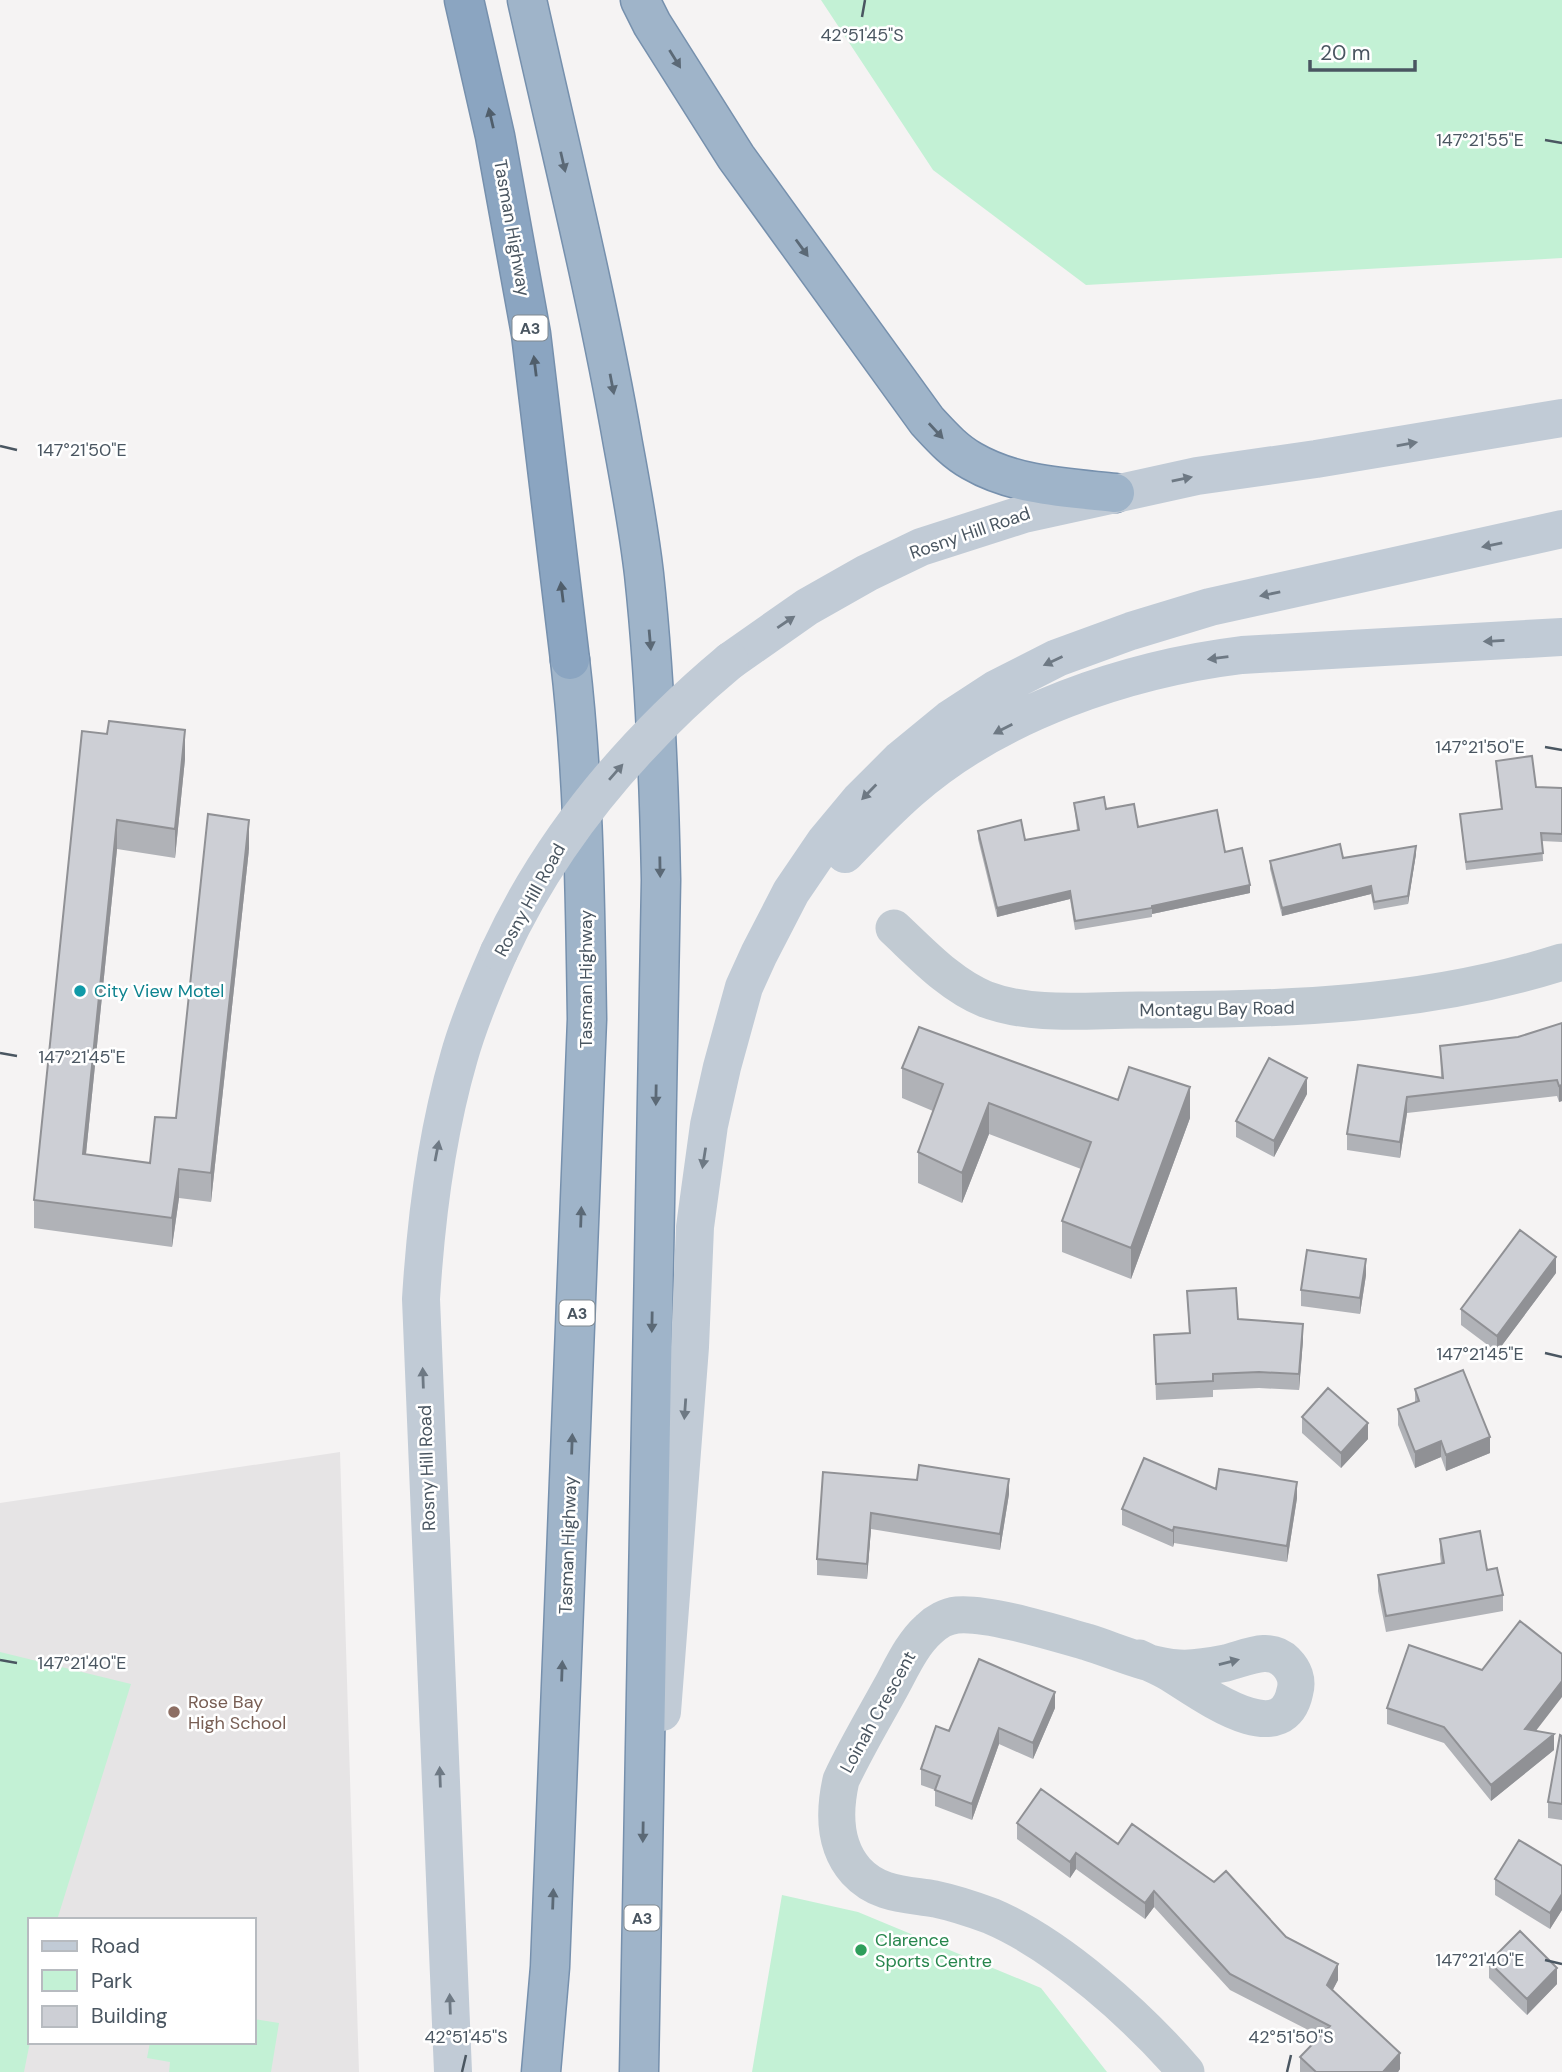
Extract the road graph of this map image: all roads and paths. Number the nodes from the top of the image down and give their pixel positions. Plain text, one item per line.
1 (464, 0) edge
2 (527, 0) edge
3 (640, 0) edge
4 (1562, 418) edge
5 (1115, 493) junction
6 (1562, 529) edge
7 (1562, 637) edge
8 (894, 928) dead end
9 (1562, 962) edge
10 (722, 1067) junction
11 (1139, 1658) dead end
12 (645, 1763) junction
13 (550, 1967) junction
14 (453, 2072) edge
15 (541, 2072) edge
16 (552, 2072) edge
17 (639, 2072) edge
18 (1186, 2072) edge

13 -> 1 highway, Tasman Highway / A3
2 -> 12 highway, A3
3 -> 5 highway
5 -> 4 main road, Rosny Hill Road
14 -> 5 main road, Rosny Hill Road, bridge
6 -> 10 main road
7 -> 10 main road
8 - 9 street, Montagu Bay Road
10 -> 12 main road, A3
11 - 18 street, Loinah Crescent
12 -> 17 highway, A3
13 - 15 highway, Tasman Highway / A3
13 - 16 highway, Tasman Highway / A3

